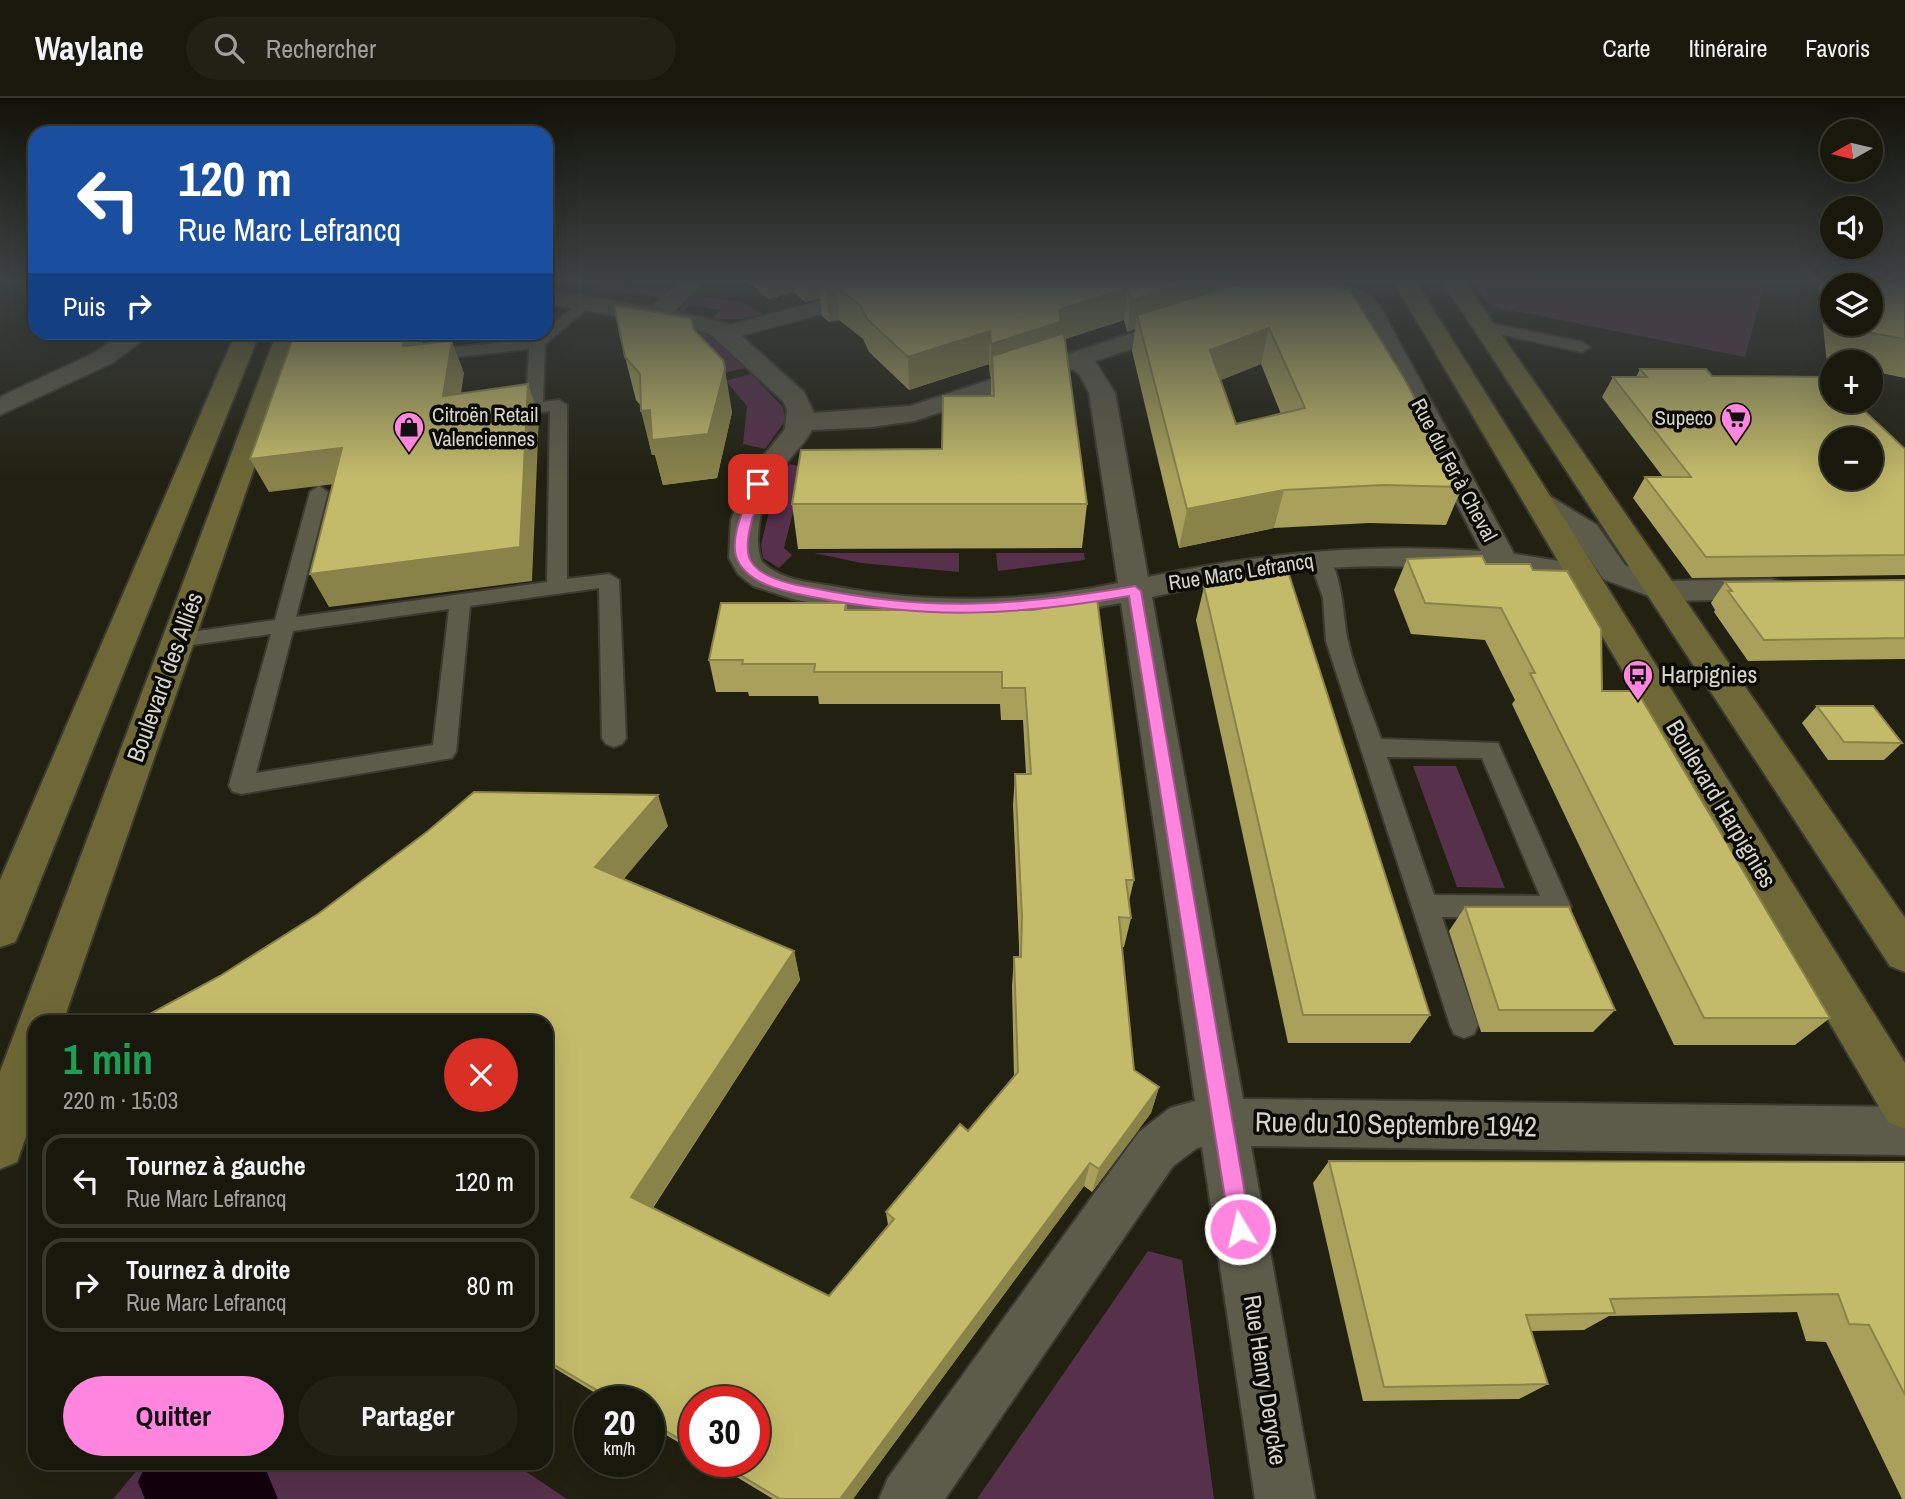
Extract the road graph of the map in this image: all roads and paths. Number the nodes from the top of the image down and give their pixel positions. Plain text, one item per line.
1 (119, 347) edge
2 (242, 347) edge
3 (283, 347) edge
4 (504, 347) edge
5 (537, 347) edge
6 (741, 347) edge
7 (1111, 347) edge
8 (1390, 347) edge
9 (1445, 347) edge
10 (1499, 347) edge
11 (439, 354) edge
12 (1076, 359) junction
13 (0, 407) edge
14 (801, 422) junction
15 (319, 492) dead end
16 (1538, 501) junction
17 (1319, 558) junction
18 (1503, 563) junction
19 (1581, 573) junction
20 (557, 588) junction
21 (1798, 589) edge
22 (1135, 591) junction
23 (1662, 591) junction
24 (460, 601) junction
25 (284, 626) junction
26 (178, 640) junction
27 (614, 738) dead end
28 (1372, 748) junction
29 (1424, 906) junction
30 (0, 929) edge
31 (1905, 953) edge
32 (43, 1015) edge
33 (1464, 1025) dead end
34 (28, 1058) edge
35 (1905, 1106) edge
36 (1223, 1122) junction
37 (1905, 1131) edge
38 (0, 1145) edge
39 (909, 1499) edge
40 (1285, 1499) edge

1 - 13 street
2 - 30 main road, Boulevard des Alliés
3 - 26 main road, Boulevard des Alliés
4 - 11 lane
5 - 20 lane
6 - 14 street
7 - 12 street
8 - 18 street, Rue du Fer à Cheval
9 - 16 main road, Boulevard Harpignies
10 - 23 main road
12 - 14 street
12 - 22 street, Rue Henry Derycke
14 - 22 street, Rue Marc Lefrancq
15 - 25 lane
16 - 19 main road, Boulevard Harpignies
16 - 23 street, Boulevard Harpignies
17 - 18 street, Rue Marc Lefrancq
17 - 22 street, Rue Marc Lefrancq
17 - 28 lane
18 - 19 street, Rue Marc Lefrancq
19 - 35 main road, Boulevard Harpignies
20 - 24 lane
20 - 27 lane
21 - 23 street
22 - 36 street, Rue Henry Derycke
23 - 31 main road
24 - 25 lane
24 - 25 lane
25 - 26 lane
26 - 32 main road, Boulevard des Alliés
28 - 29 lane
28 - 29 lane
29 - 33 lane
34 - 38 main road
36 - 37 street, Rue du 10 Septembre 1942
36 - 39 street, Rue du 10 Septembre 1942
36 - 40 street, Rue Henry Derycke

